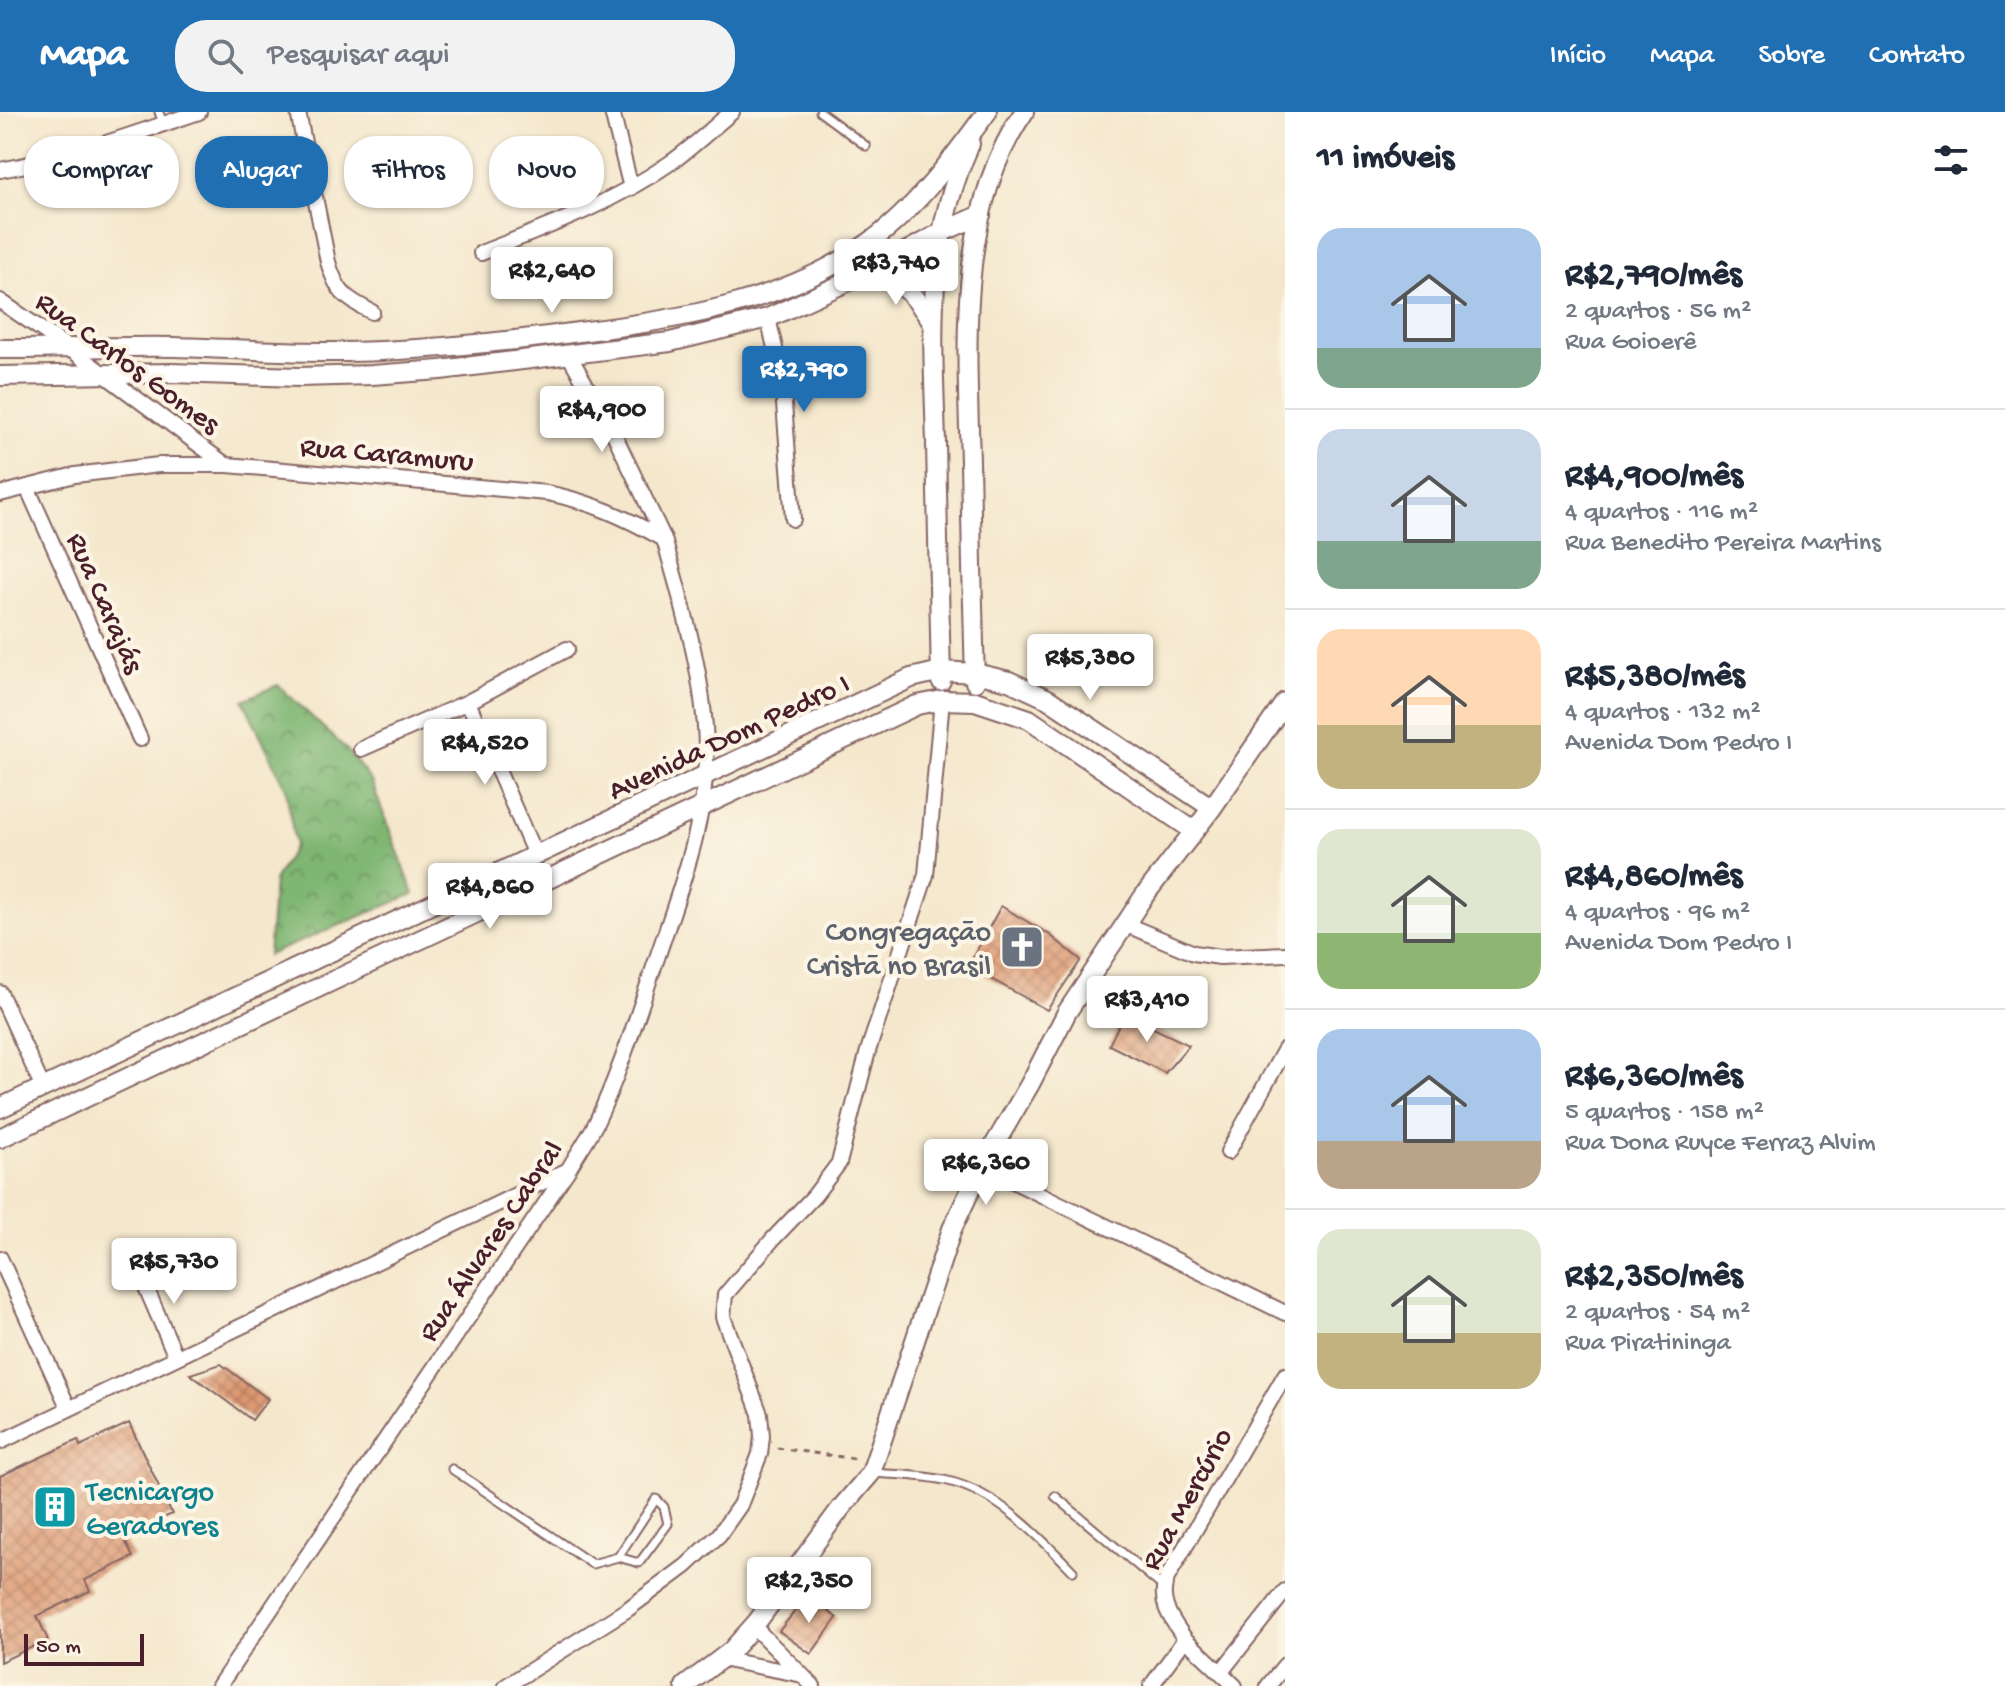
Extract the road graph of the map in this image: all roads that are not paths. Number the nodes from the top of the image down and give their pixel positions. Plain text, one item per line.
1 (199, 112) edge
2 (298, 112) edge
3 (612, 112) edge
4 (732, 112) edge
5 (820, 112) edge
6 (1024, 112) edge
7 (984, 116) edge
8 (161, 118) edge
9 (866, 146) dead end
10 (0, 170) edge
11 (631, 188) junction
12 (981, 215) junction
13 (940, 233) junction
14 (481, 253) dead end
15 (871, 271) junction
16 (0, 301) edge
17 (372, 312) dead end
18 (768, 318) junction
19 (933, 324) junction
20 (0, 349) edge
21 (70, 349) junction
22 (569, 355) junction
23 (104, 374) junction
24 (0, 376) edge
25 (227, 465) junction
26 (27, 487) junction
27 (0, 494) edge
28 (793, 519) dead end
29 (664, 539) junction
30 (567, 649) dead end
31 (941, 671) junction
32 (975, 673) junction
33 (942, 700) junction
34 (975, 701) junction
35 (468, 702) junction
36 (1285, 702) edge
37 (140, 739) dead end
38 (361, 749) dead end
39 (705, 776) junction
40 (702, 808) junction
41 (1212, 808) junction
42 (1194, 831) junction
43 (536, 857) junction
44 (1127, 925) junction
45 (1285, 954) edge
46 (0, 993) edge
47 (181, 1023) junction
48 (193, 1047) junction
49 (1285, 1049) edge
50 (43, 1088) junction
51 (0, 1108) edge
52 (0, 1138) edge
53 (1228, 1152) dead end
54 (982, 1166) junction
55 (568, 1170) junction
56 (0, 1258) edge
57 (138, 1269) dead end
58 (1285, 1313) edge
59 (176, 1357) junction
60 (1285, 1375) edge
61 (69, 1409) junction
62 (0, 1442) edge
63 (872, 1467) junction
64 (452, 1469) dead end
65 (1055, 1496) dead end
66 (618, 1557) junction
67 (1073, 1571) dead end
68 (1163, 1587) junction
69 (1285, 1591) edge
70 (753, 1626) junction
71 (1185, 1639) junction
72 (721, 1659) junction
73 (1285, 1665) edge
74 (1221, 1672) junction
75 (798, 1674) junction
76 (219, 1686) edge
77 (506, 1686) edge
78 (685, 1686) edge
79 (813, 1686) edge
80 (1151, 1686) edge
81 (1235, 1686) edge
82 (1268, 1686) edge

1 - 8 street
2 - 17 street
3 - 11 street
4 - 11 street
5 - 9 lane
6 - 12 street
7 - 13 street
7 - 21 street
8 - 10 street
11 - 14 street
12 - 13 street
12 - 32 street
13 - 15 street
13 - 19 street
15 - 18 street
15 - 19 street
16 - 21 street, Rua Carlos Gomes
18 - 22 street
18 - 28 street
19 - 31 street
20 - 21 street
21 - 23 street, Rua Carlos Gomes
22 - 23 street
22 - 29 street
23 - 24 street
23 - 25 street, Rua Carlos Gomes
25 - 26 street, Rua Caramuru
25 - 29 street, Rua Caramuru
26 - 27 street, Rua Caramuru
26 - 37 street, Rua Carajás
29 - 39 street
30 - 35 street
31 - 32 street, Avenida Dom Pedro I
31 - 33 street
31 - 39 street, Avenida Dom Pedro I
32 - 34 street
32 - 41 street, Avenida Dom Pedro I
33 - 34 street, Avenida Dom Pedro I
33 - 40 street, Avenida Dom Pedro I
33 - 77 street
34 - 42 street, Avenida Dom Pedro I
35 - 38 street
35 - 43 street
36 - 41 street
39 - 40 street, Rua Álvares Cabral
39 - 43 street, Avenida Dom Pedro I
40 - 48 street, Avenida Dom Pedro I
40 - 55 street, Rua Álvares Cabral
41 - 42 street
42 - 44 street
43 - 47 street, Avenida Dom Pedro I
44 - 45 street
44 - 54 street
46 - 50 street
47 - 48 street
47 - 50 street, Avenida Dom Pedro I
48 - 52 street, Avenida Dom Pedro I
49 - 53 street
50 - 51 street, Avenida Dom Pedro I
54 - 58 street
54 - 63 street
55 - 59 street
55 - 76 street, Rua Álvares Cabral
56 - 61 street
57 - 59 street
59 - 61 street
60 - 68 street, Rua Mercúrio
61 - 62 street
63 - 67 lane
63 - 70 street
64 - 66 lane
65 - 68 lane
66 - 66 lane
68 - 71 street, Rua Mercúrio
69 - 74 street
70 - 72 street
70 - 75 street
71 - 74 street, Rua Mercúrio
71 - 80 street
72 - 75 street
72 - 78 street
73 - 82 street
74 - 81 street, Rua Mercúrio
75 - 79 street

